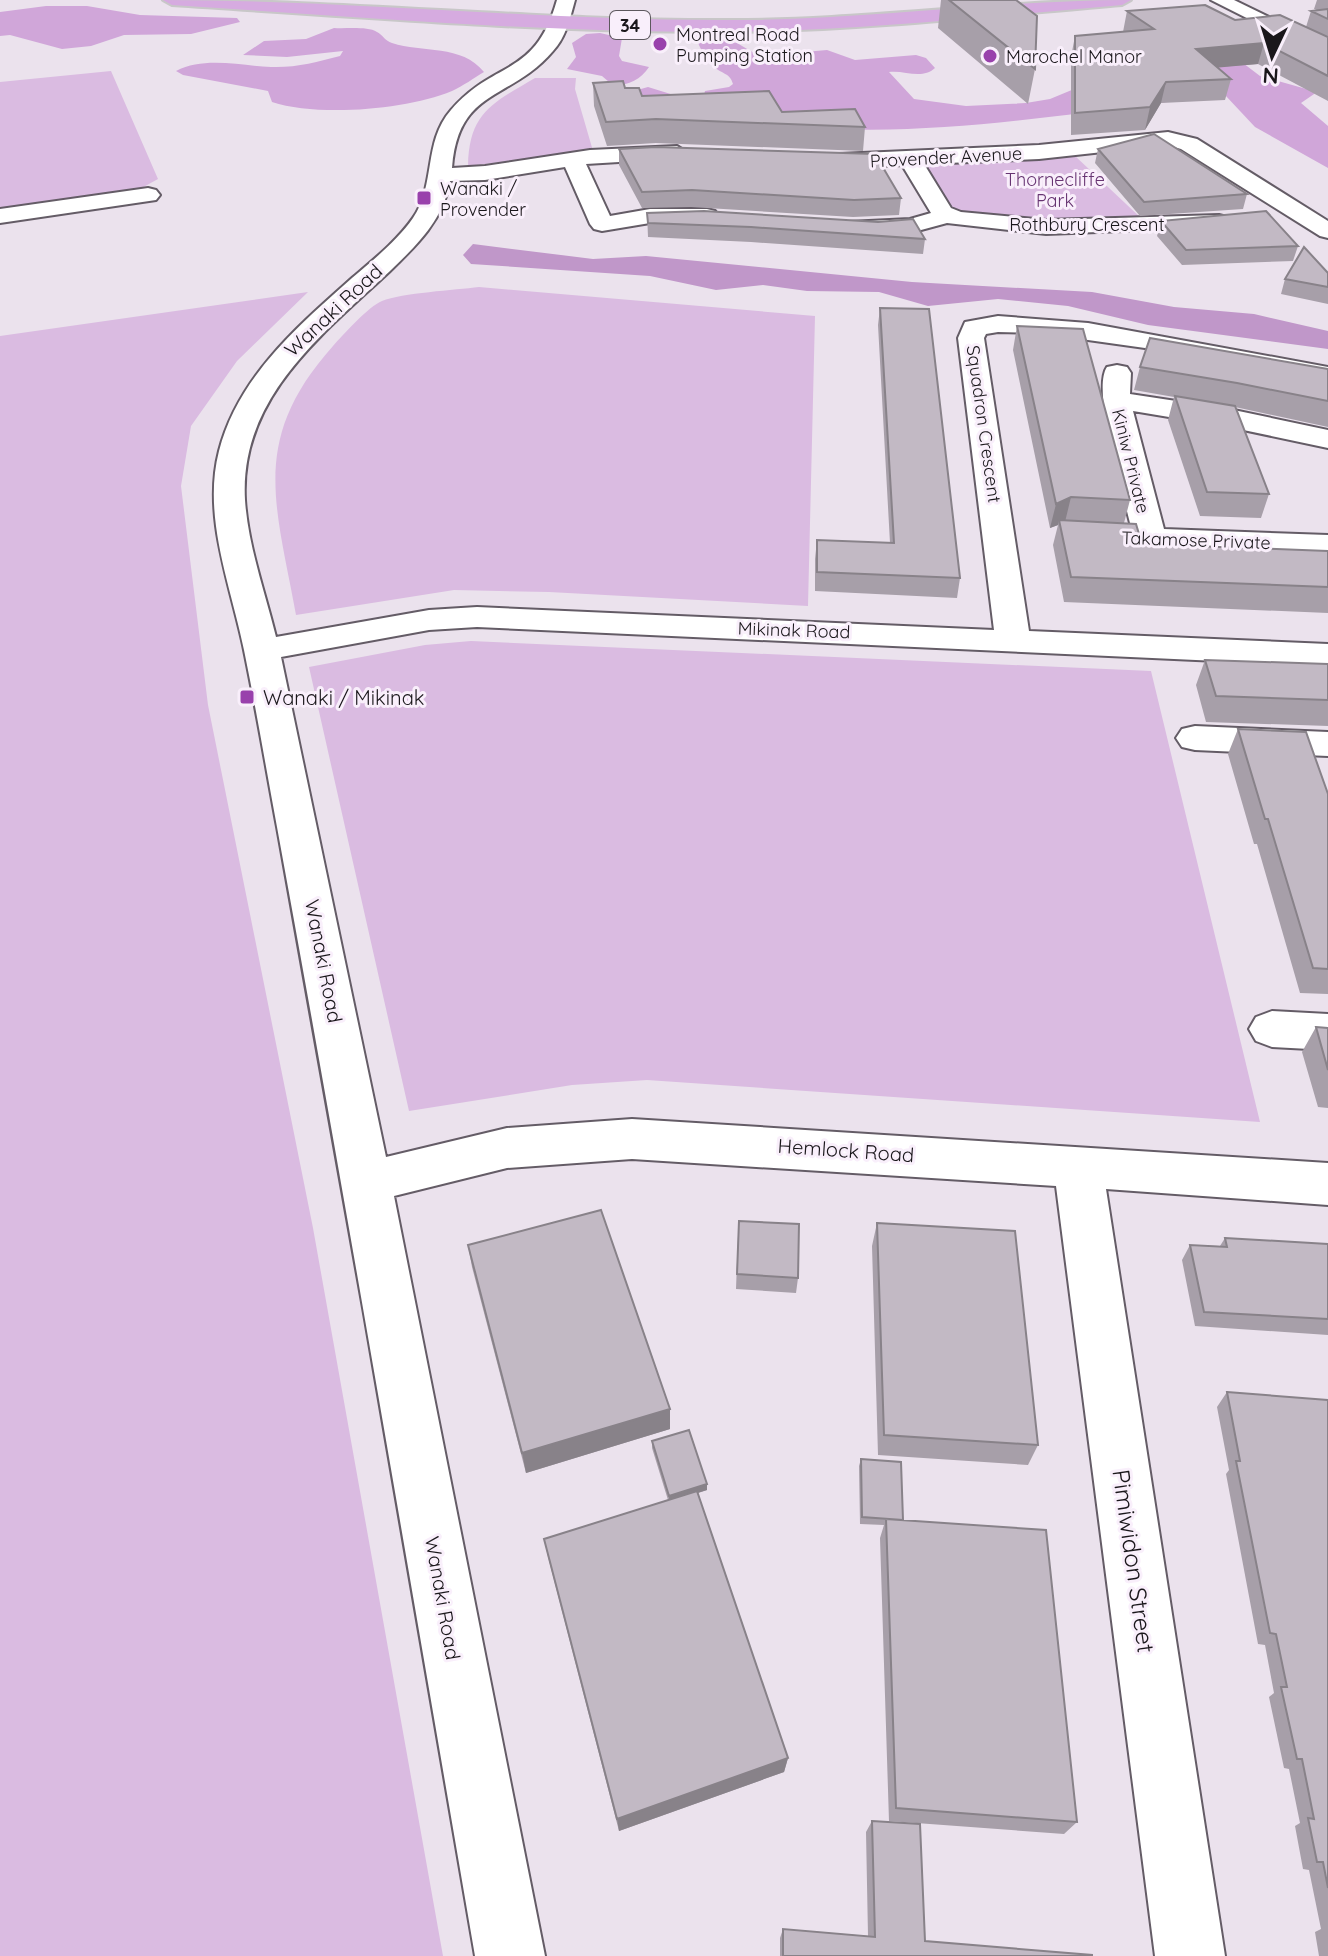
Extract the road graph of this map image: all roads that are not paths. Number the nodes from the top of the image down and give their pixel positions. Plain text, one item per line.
1 (172, 0) edge
2 (279, 0) edge
3 (1018, 0) edge
4 (1122, 0) edge
5 (1220, 0) edge
6 (1081, 2) edge
7 (554, 12) edge
8 (795, 20) junction
9 (1328, 53) edge
10 (694, 153) edge
11 (572, 159) junction
12 (910, 159) junction
13 (791, 160) edge
14 (442, 175) junction
15 (148, 195) dead end
16 (1296, 212) junction
17 (0, 216) edge
18 (725, 216) edge
19 (948, 216) junction
20 (831, 225) edge
21 (1328, 231) edge
22 (1132, 339) junction
23 (1328, 375) edge
24 (1116, 400) junction
25 (1328, 439) edge
26 (1065, 535) edge
27 (1150, 538) junction
28 (1328, 545) edge
29 (1013, 639) junction
30 (262, 650) junction
31 (1328, 655) edge
32 (1195, 738) dead end
33 (1328, 744) edge
34 (1272, 1029) dead end
35 (1328, 1032) edge
36 (1078, 1166) junction
37 (368, 1182) junction
38 (1328, 1184) edge
39 (510, 1956) edge
40 (1190, 1956) edge

1 - 7 main road, 34
2 - 7 main road, 34
3 - 8 main road, 34
4 - 6 main road, 34
5 - 9 street
6 - 8 main road, 34
7 - 8 main road, 34
7 - 14 street, Wanaki Road
10 - 11 street
11 - 14 street
11 - 18 street
12 - 13 street, Provender Avenue
12 - 16 street, Provender Avenue
12 - 19 street
14 - 30 street, Wanaki Road
15 - 17 street
16 - 19 street, Rothbury Crescent
16 - 21 street, Provender Avenue
19 - 20 street
22 - 23 street, Squadron Crescent
22 - 24 street, Kiniw Private
22 - 29 street, Squadron Crescent
24 - 25 street
24 - 27 street, Kiniw Private
26 - 27 street, Takamose Private
27 - 28 street, Takamose Private
29 - 30 street, Mikinak Road
29 - 31 street, Mikinak Road
30 - 37 street, Wanaki Road
32 - 33 street
34 - 35 street
36 - 37 street, Hemlock Road
36 - 38 street, Hemlock Road
36 - 40 street, Pimiwidon Street
37 - 39 street, Wanaki Road

